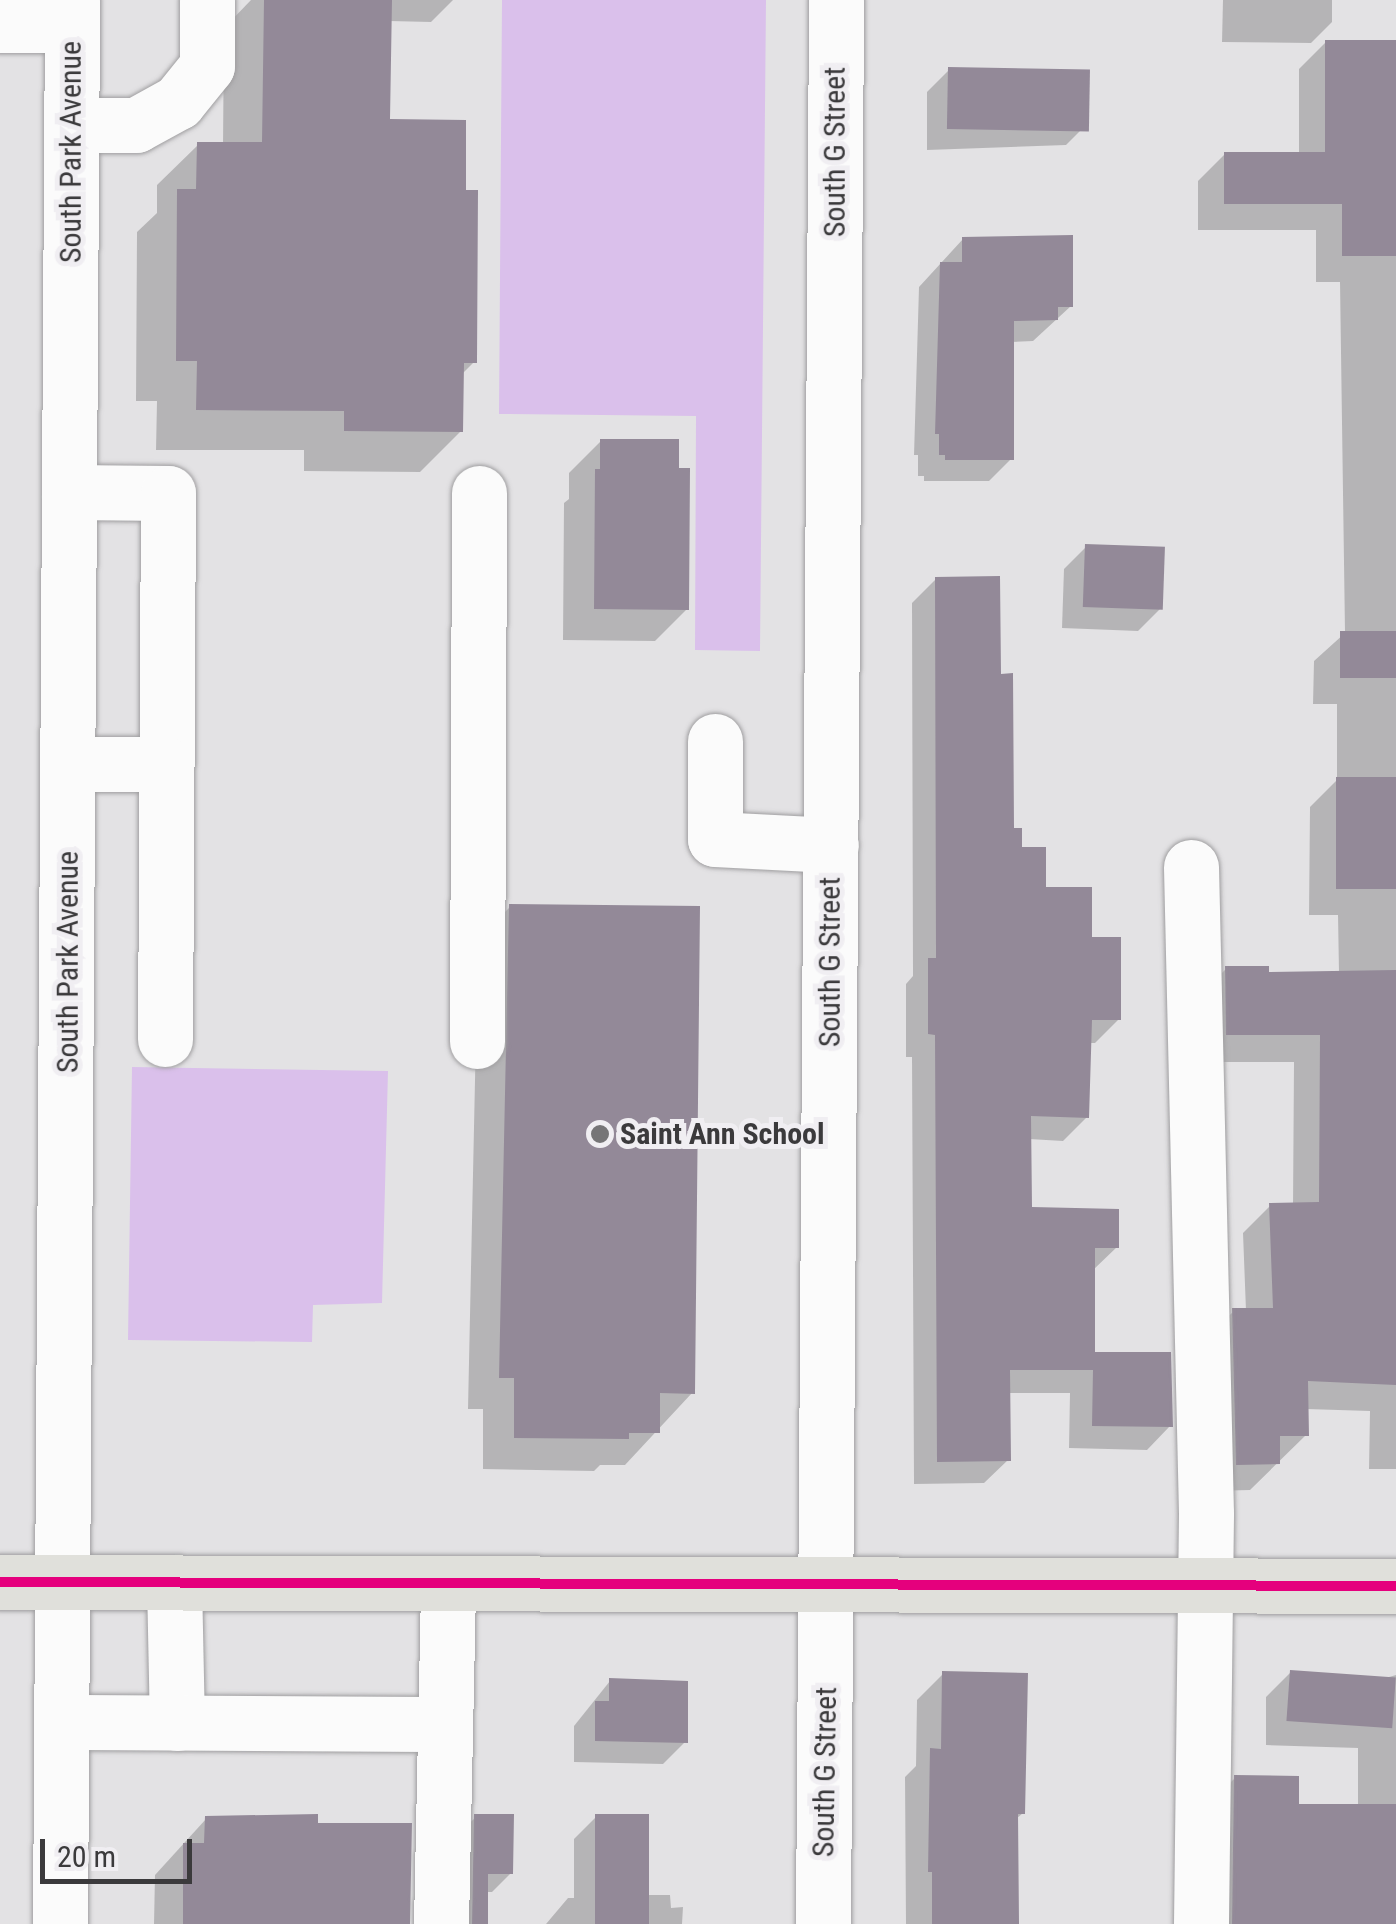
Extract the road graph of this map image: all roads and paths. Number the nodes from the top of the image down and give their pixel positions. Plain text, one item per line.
1 (207, 0) edge
2 (836, 0) edge
3 (72, 13) edge
4 (0, 25) edge
5 (71, 125) junction
6 (69, 492) junction
7 (479, 493) dead end
8 (715, 741) dead end
9 (69, 764) junction
10 (165, 764) junction
11 (830, 845) junction
12 (1191, 868) dead end
13 (165, 1039) dead end
14 (477, 1042) dead end
15 (0, 1582) edge
16 (64, 1582) junction
17 (174, 1582) junction
18 (448, 1583) junction
19 (826, 1584) junction
20 (1205, 1585) junction
21 (1396, 1586) edge
22 (62, 1722) junction
23 (177, 1723) junction
24 (445, 1724) junction
25 (60, 1924) edge
26 (441, 1924) edge
27 (823, 1924) edge
28 (1201, 1924) edge

1 - 5 street
2 - 11 street, South G Street
3 - 4 street
3 - 5 street, South Park Avenue
5 - 6 street, South Park Avenue
6 - 9 street, South Park Avenue
6 - 10 street
7 - 14 street
8 - 11 street
9 - 10 street
9 - 16 street, South Park Avenue
10 - 13 street
11 - 19 street, South G Street
12 - 20 street
15 - 16 main road
16 - 17 main road
16 - 22 street, South Park Avenue
17 - 18 main road
17 - 23 street
18 - 19 main road
18 - 24 street
19 - 20 main road
19 - 27 street, South G Street
20 - 21 main road
20 - 28 street
22 - 23 street
22 - 25 street, South Park Avenue
23 - 24 street
24 - 26 street

